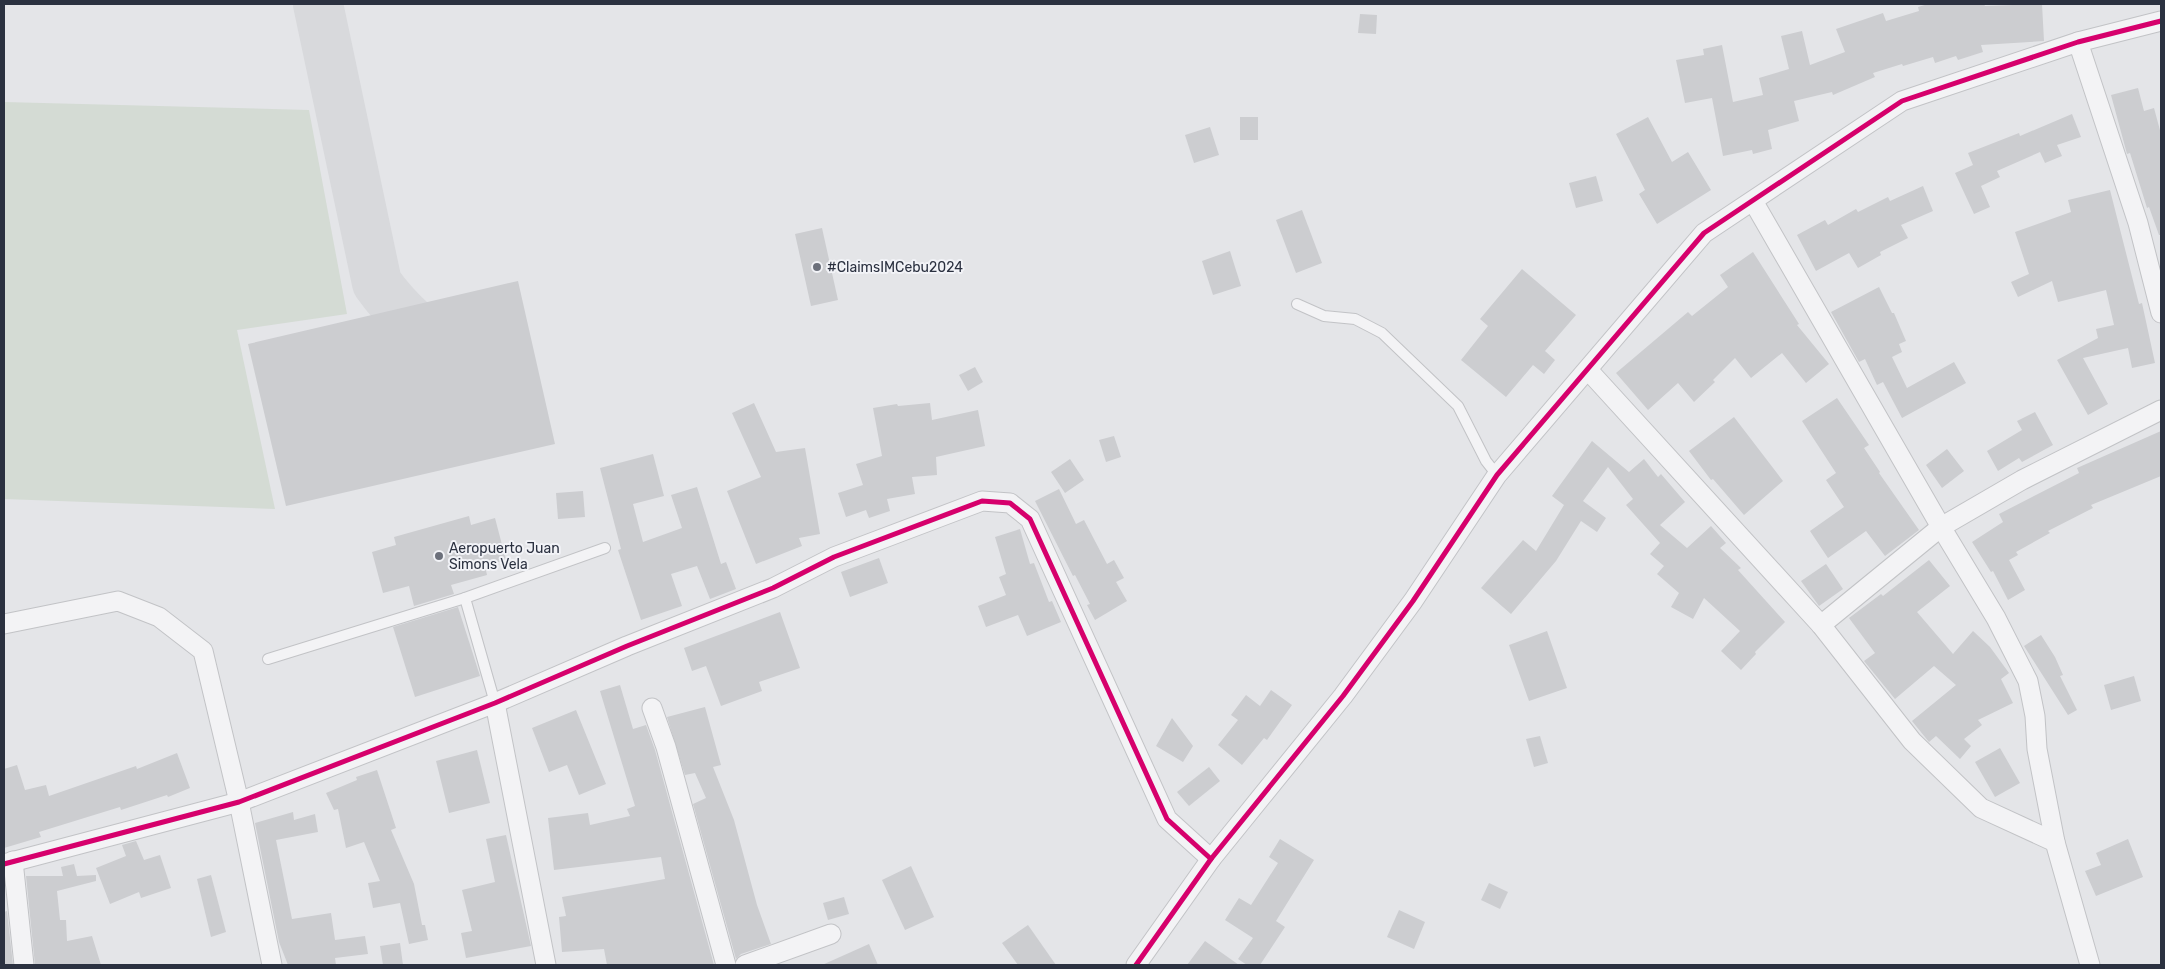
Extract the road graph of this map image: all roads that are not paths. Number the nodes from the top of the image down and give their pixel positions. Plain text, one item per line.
1 (2161, 21) edge
2 (2078, 42) junction
3 (1753, 201) junction
4 (1297, 304) dead end
5 (2161, 313) edge
6 (1588, 370) junction
7 (2161, 410) edge
8 (1497, 475) junction
9 (1941, 527) junction
10 (605, 548) dead end
11 (465, 598) junction
12 (4, 624) edge
13 (1821, 625) junction
14 (268, 659) dead end
15 (496, 703) junction
16 (652, 708) dead end
17 (238, 802) junction
18 (2055, 842) junction
19 (1212, 859) junction
20 (8, 862) edge
21 (831, 934) dead end
22 (24, 965) edge
23 (272, 965) edge
24 (546, 965) edge
25 (726, 965) edge
26 (745, 965) edge
27 (1136, 965) edge
28 (2090, 965) edge

1 - 2 street
2 - 3 street
2 - 5 street
3 - 6 street
3 - 9 street
4 - 8 lane
6 - 8 street
6 - 13 street
7 - 9 street
8 - 19 street
9 - 13 street
9 - 18 street
10 - 11 lane
11 - 14 lane
11 - 15 lane
12 - 17 street
13 - 18 street
15 - 17 street
15 - 19 street
15 - 24 street
16 - 25 street
17 - 20 street
17 - 23 street
18 - 28 street
19 - 27 street
20 - 22 street
21 - 26 street

